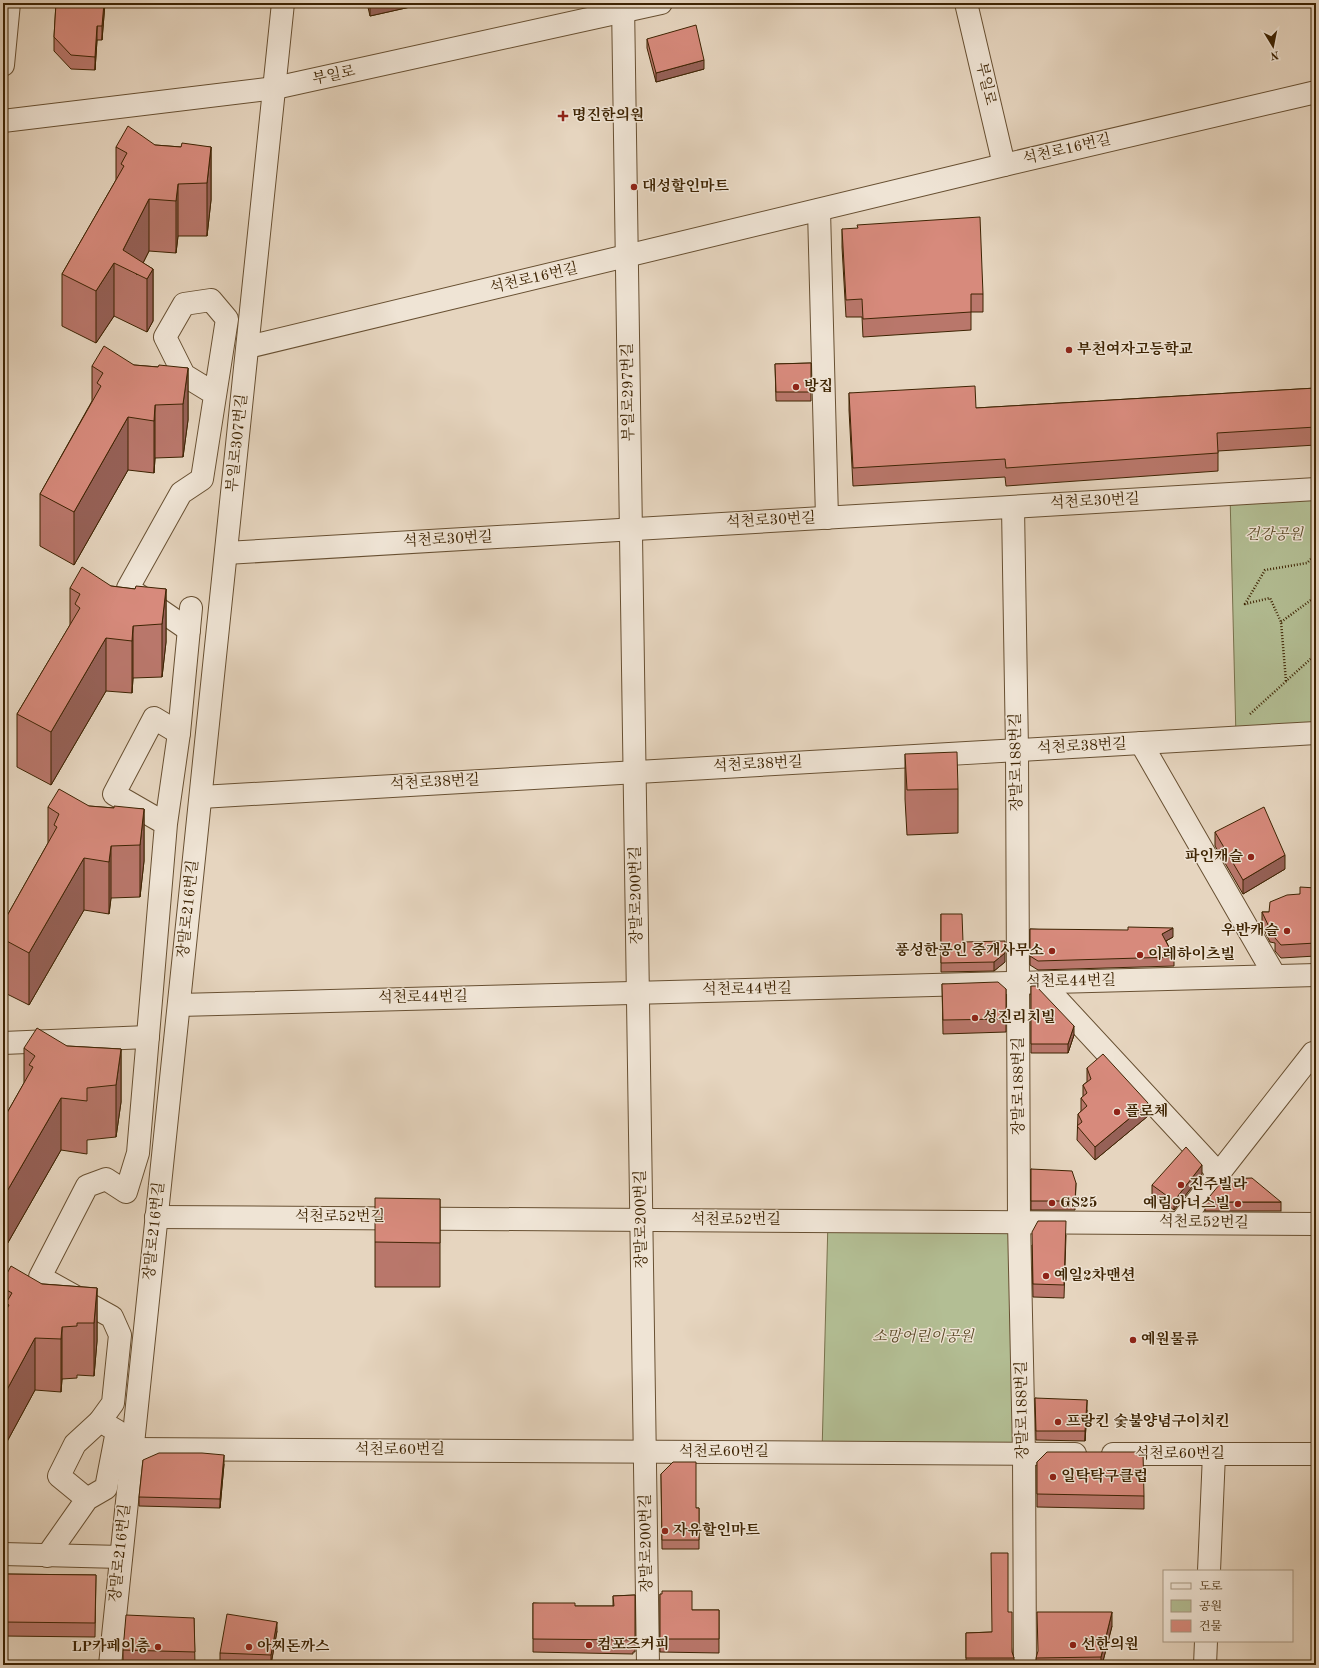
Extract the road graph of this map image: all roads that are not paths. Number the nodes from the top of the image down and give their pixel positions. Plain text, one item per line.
1 (8, 3) edge
2 (283, 3) edge
3 (661, 3) edge
4 (966, 3) edge
5 (623, 8) edge
6 (3, 65) edge
7 (275, 88) junction
8 (1316, 92) edge
9 (3, 121) edge
10 (1004, 165) junction
11 (819, 210) junction
12 (627, 256) junction
13 (248, 347) junction
14 (215, 394) dead end
15 (1316, 489) edge
16 (1013, 507) junction
17 (827, 518) junction
18 (631, 530) junction
19 (226, 553) junction
20 (191, 608) dead end
21 (189, 630) junction
22 (179, 733) junction
23 (1316, 734) edge
24 (1141, 743) junction
25 (1017, 750) junction
26 (635, 772) junction
27 (201, 797) junction
28 (166, 824) junction
29 (1316, 975) edge
30 (1275, 976) junction
31 (1018, 983) junction
32 (1042, 983) junction
33 (638, 993) junction
34 (179, 1005) junction
35 (148, 1037) junction
36 (3, 1043) edge
37 (1316, 1053) edge
38 (1219, 1174) junction
39 (156, 1216) junction
40 (642, 1219) junction
41 (1019, 1222) junction
42 (1180, 1223) junction
43 (1316, 1224) edge
44 (100, 1421) junction
45 (132, 1449) junction
46 (645, 1452) junction
47 (1024, 1454) junction
48 (1214, 1454) junction
49 (1316, 1454) edge
50 (87, 1499) junction
51 (3, 1554) edge
52 (47, 1556) junction
53 (121, 1557) junction
54 (1209, 1570) edge
55 (1206, 1642) edge
56 (110, 1665) edge
57 (648, 1665) edge
58 (1025, 1665) edge
59 (1205, 1665) edge

1 - 6 street
2 - 7 street, 부일로307번길
3 - 5 street, 부일로
4 - 10 street, 부일로
5 - 7 street, 부일로
5 - 12 street, 부일로297번길
7 - 9 street, 부일로
7 - 13 street, 부일로307번길
8 - 10 street, 석천로16번길
10 - 11 street, 석천로16번길
11 - 12 street, 석천로16번길
11 - 17 street
12 - 13 street, 석천로16번길
12 - 18 street, 부일로297번길
13 - 19 street, 부일로307번길
14 - 21 street
15 - 16 street, 석천로30번길
16 - 17 street, 석천로30번길
16 - 25 street, 장말로188번길
17 - 18 street, 석천로30번길
18 - 19 street, 석천로30번길
18 - 26 street, 부일로297번길
19 - 27 street, 부일로307번길
20 - 21 street
21 - 22 street
22 - 28 street
22 - 28 street
23 - 24 street, 석천로38번길
24 - 25 street, 석천로38번길
24 - 30 street
25 - 26 street, 석천로38번길
25 - 31 street, 장말로188번길
26 - 27 street, 석천로38번길
26 - 33 street, 장말로200번길
27 - 34 street, 장말로216번길
28 - 35 street
29 - 30 street, 석천로44번길
30 - 32 street, 석천로44번길
31 - 32 street, 석천로44번길
31 - 33 street, 석천로44번길
31 - 41 street, 장말로188번길
32 - 38 street
33 - 34 street, 석천로44번길
33 - 40 street, 장말로200번길
34 - 39 street, 장말로216번길
35 - 36 street
35 - 44 street
37 - 38 street
38 - 42 street
39 - 40 street, 석천로52번길
39 - 45 street, 장말로216번길
40 - 41 street, 석천로52번길
40 - 46 street, 장말로200번길
41 - 42 street, 석천로52번길
41 - 47 street, 장말로188번길
42 - 43 street, 석천로52번길
44 - 50 street
44 - 50 street
45 - 46 street, 석천로60번길
45 - 53 street, 장말로216번길
46 - 47 street, 석천로60번길
46 - 57 street, 장말로200번길
47 - 48 street, 석천로60번길
47 - 58 street, 장말로188번길
48 - 49 street, 석천로60번길
48 - 54 street
50 - 52 street
51 - 52 street
52 - 53 street
53 - 56 street, 장말로216번길
55 - 59 street

